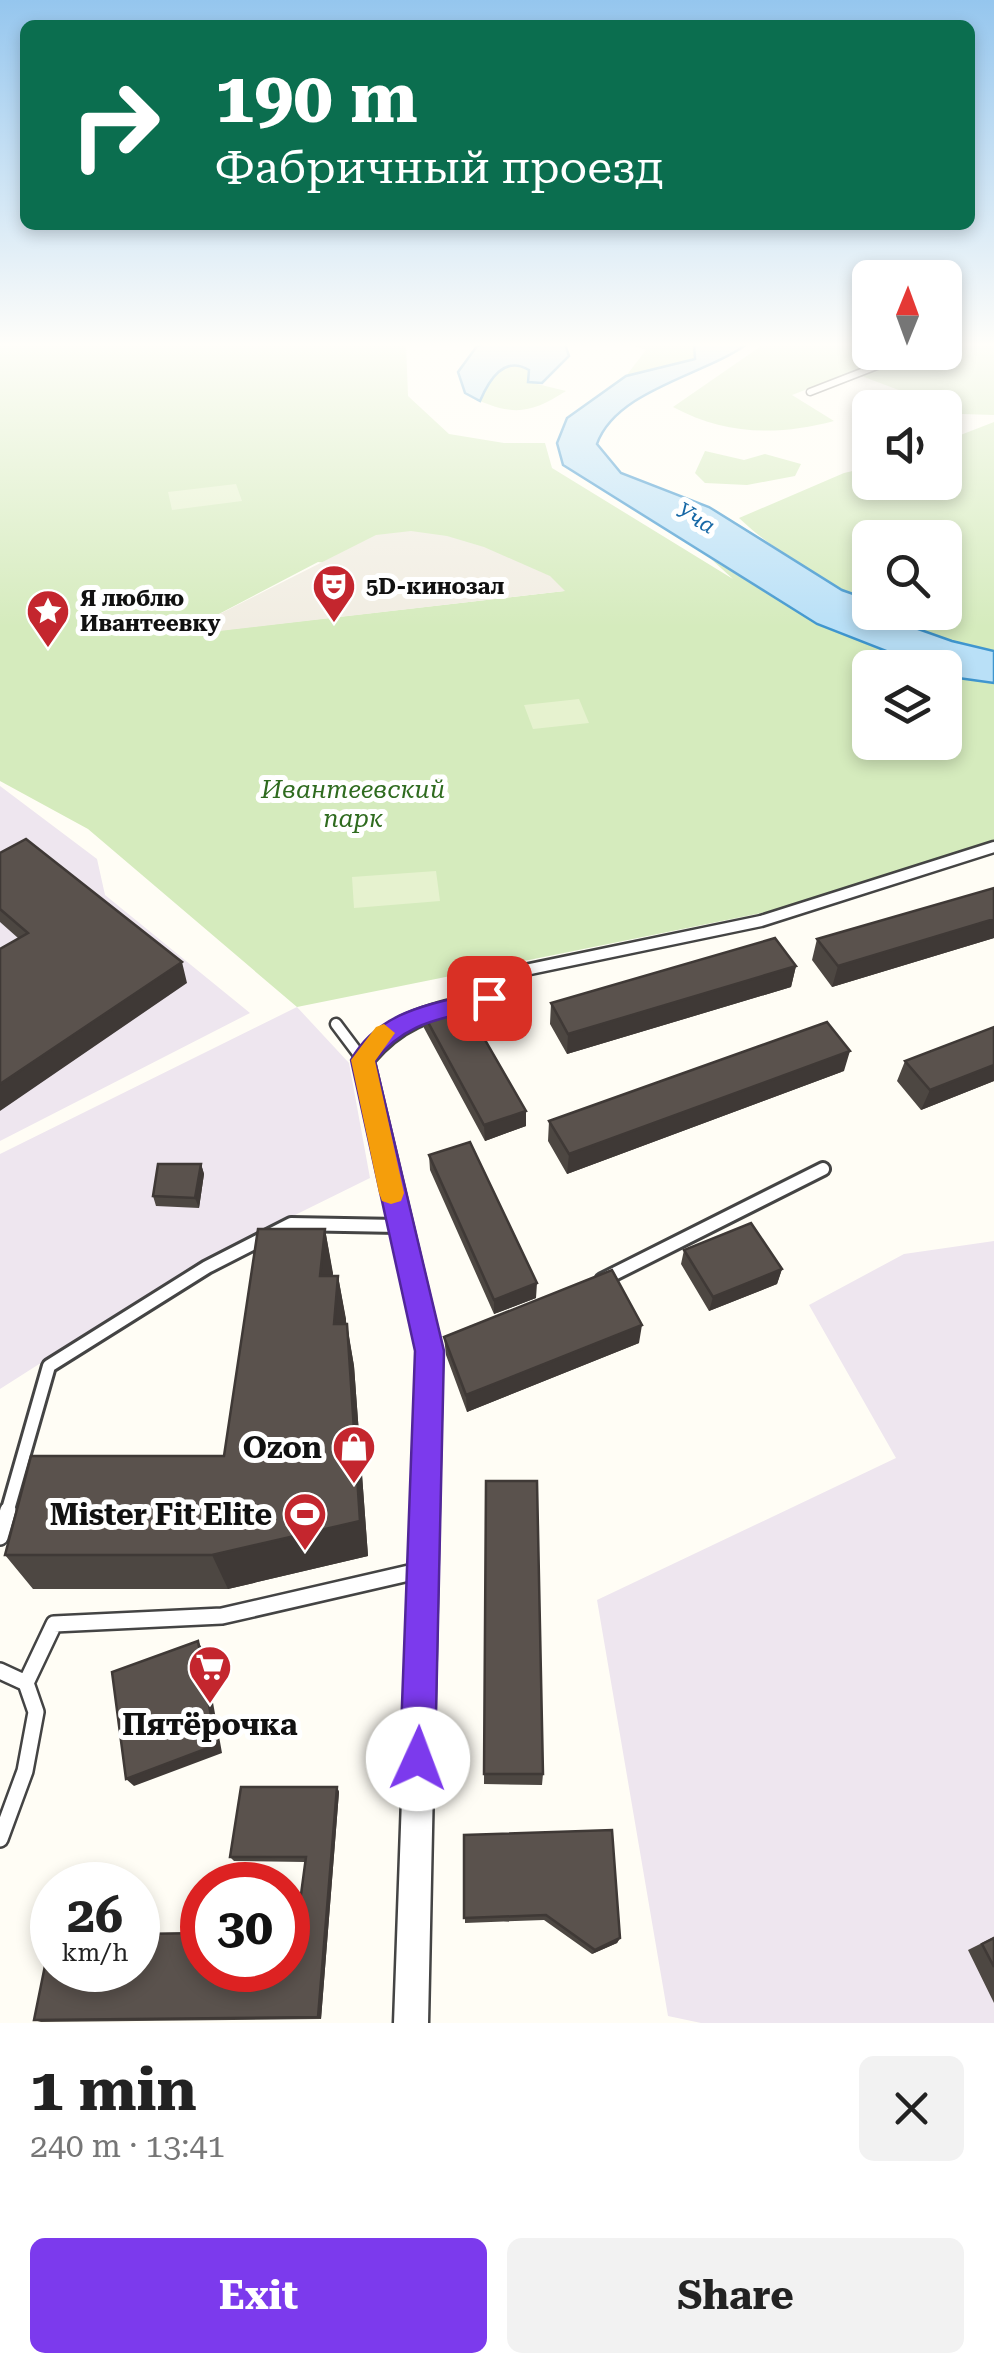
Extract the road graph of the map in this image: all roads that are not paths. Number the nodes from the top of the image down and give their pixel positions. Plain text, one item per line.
1 (994, 847) edge
2 (489, 998) joint
3 (336, 1024) dead end
4 (363, 1060) junction
5 (824, 1169) dead end
6 (398, 1226) junction
7 (580, 1290) edge
8 (0, 1537) edge
9 (423, 1570) junction
10 (0, 1671) edge
11 (26, 1683) junction
12 (0, 1838) edge
13 (410, 2023) edge

1 - 2 lane
2 - 4 street
3 - 4 lane
4 - 6 street
5 - 7 lane
6 - 8 lane
6 - 9 street
9 - 11 lane
9 - 13 street
10 - 11 lane
11 - 12 lane

